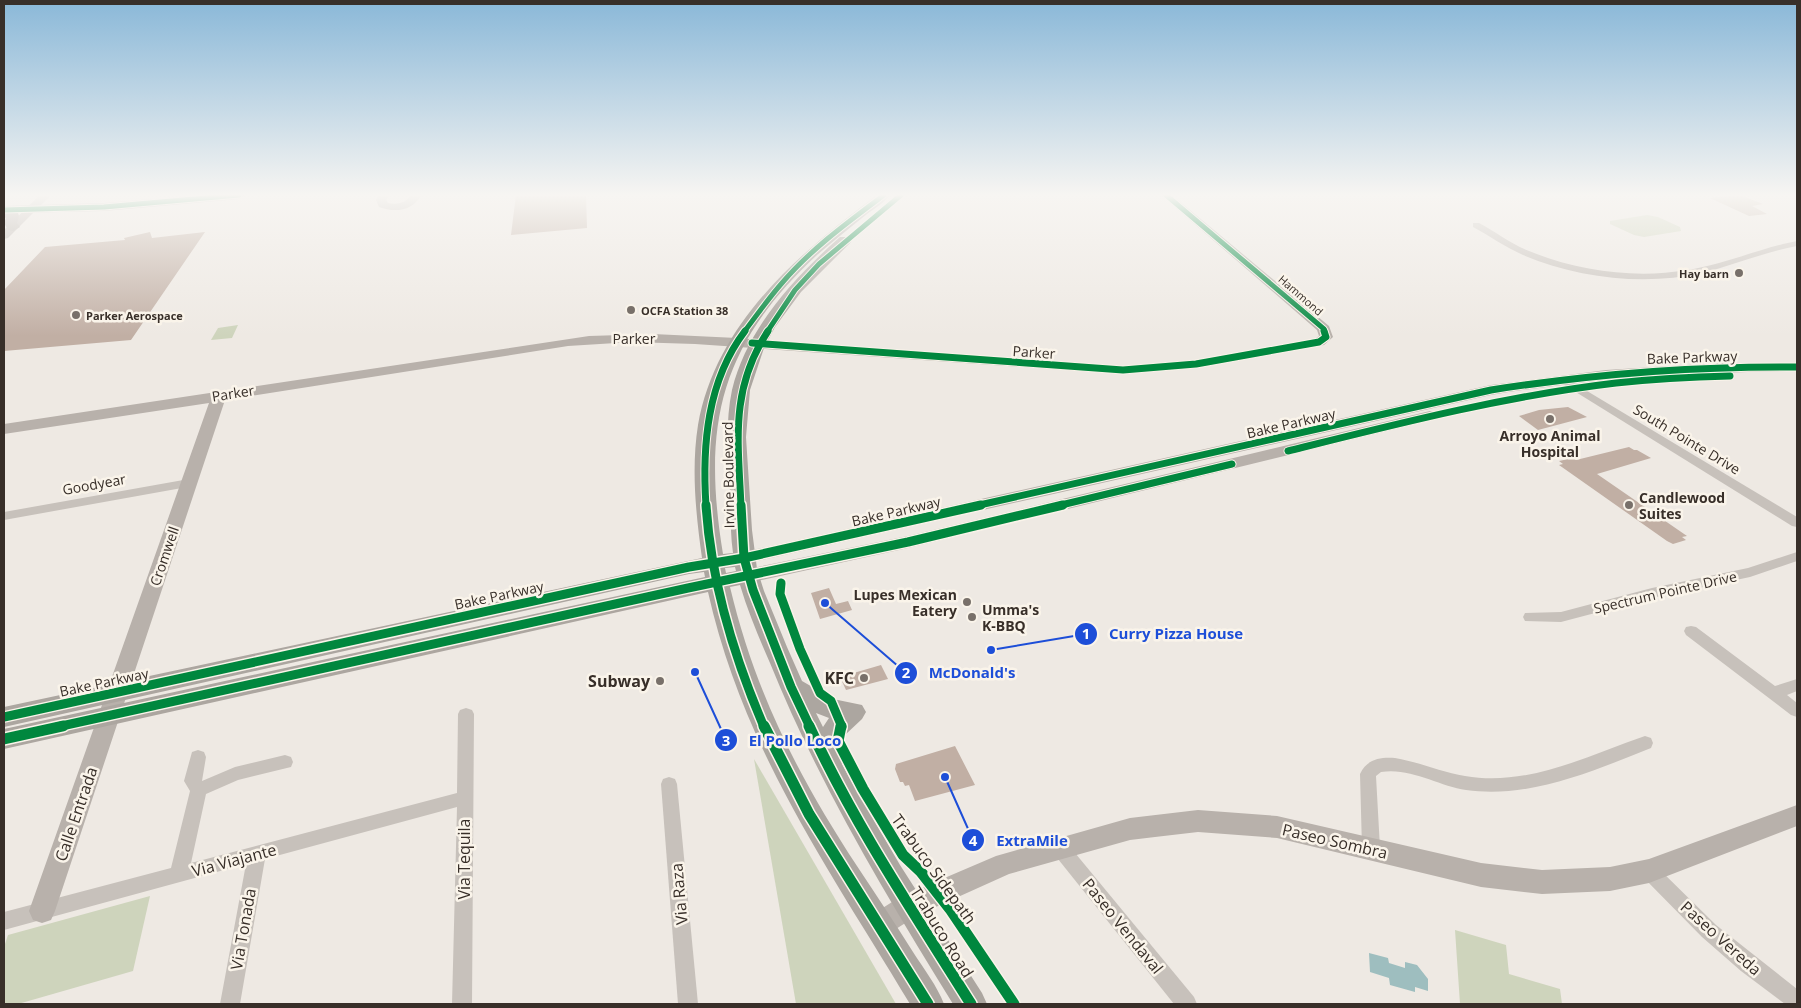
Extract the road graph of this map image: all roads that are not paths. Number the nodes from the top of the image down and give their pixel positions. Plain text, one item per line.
1 (824, 242) edge
2 (844, 242) edge
3 (1222, 242) edge
4 (1506, 242) edge
5 (1797, 244) edge
6 (1326, 337) joint
7 (737, 342) junction
8 (759, 344) junction
9 (1797, 367) edge
10 (1797, 375) edge
11 (1568, 383) junction
12 (219, 396) junction
13 (4, 429) edge
14 (190, 483) junction
15 (4, 516) edge
16 (1797, 523) edge
17 (1797, 556) edge
18 (746, 567) junction
19 (715, 572) junction
20 (1530, 617) dead end
21 (1691, 631) dead end
22 (1797, 685) edge
23 (791, 687) junction
24 (118, 692) junction
25 (1774, 693) junction
26 (1797, 711) edge
27 (466, 714) dead end
28 (110, 716) junction
29 (4, 717) edge
30 (4, 739) edge
31 (1645, 743) dead end
32 (198, 757) dead end
33 (285, 762) dead end
34 (830, 769) junction
35 (669, 784) dead end
36 (199, 790) junction
37 (464, 798) junction
38 (1797, 815) edge
39 (1060, 848) junction
40 (1371, 848) junction
41 (257, 854) junction
42 (1649, 871) junction
43 (179, 874) junction
44 (909, 906) junction
45 (42, 911) junction
46 (4, 921) edge
47 (879, 925) junction
48 (1797, 1001) edge
49 (230, 1004) edge
50 (462, 1004) edge
51 (688, 1004) edge
52 (928, 1004) edge
53 (971, 1004) edge
54 (1187, 1004) edge

1 - 7 main road, Irvine Boulevard
2 - 8 main road, Irvine Boulevard
3 - 6 street, Hammond
4 - 5 street
6 - 8 street, Parker
7 - 8 street, Parker
7 - 12 street, Parker
7 - 19 main road, Irvine Boulevard
8 - 18 main road, Irvine Boulevard
9 - 11 street, Bake Parkway
10 - 11 street, Bake Parkway
11 - 16 street, South Pointe Drive
11 - 18 street, Bake Parkway
12 - 13 street, Parker
12 - 14 street, Cromwell
14 - 15 street, Goodyear
14 - 24 street, Cromwell
17 - 20 street, Spectrum Pointe Drive
18 - 19 main road, Bake Parkway
18 - 23 main road, Trabuco Road
19 - 24 main road, Bake Parkway
19 - 28 main road, Bake Parkway
19 - 47 main road
21 - 25 street
22 - 25 street
23 - 34 main road, Trabuco Road
23 - 34 main road
24 - 28 street, Cromwell
24 - 29 main road, Bake Parkway
25 - 26 street
27 - 37 street, Via Tequila
28 - 30 main road, Bake Parkway
28 - 45 street, Calle Entrada
31 - 40 street
32 - 36 street
33 - 36 street
34 - 44 main road, Trabuco Road
35 - 51 street, Via Raza
36 - 43 street
37 - 41 street, Via Viajante
37 - 50 street, Via Tequila
38 - 42 street, Paseo Sombra
39 - 40 street, Paseo Sombra
39 - 44 street, Paseo Sombra
39 - 54 street, Paseo Vendaval
40 - 42 street, Paseo Sombra
41 - 43 street, Via Viajante
41 - 49 street, Via Tonada
42 - 48 street, Paseo Vereda
43 - 45 street, Via Viajante
44 - 47 street, Paseo Sombra
44 - 53 main road, Trabuco Road
45 - 46 street, Via Viajante
47 - 52 main road

